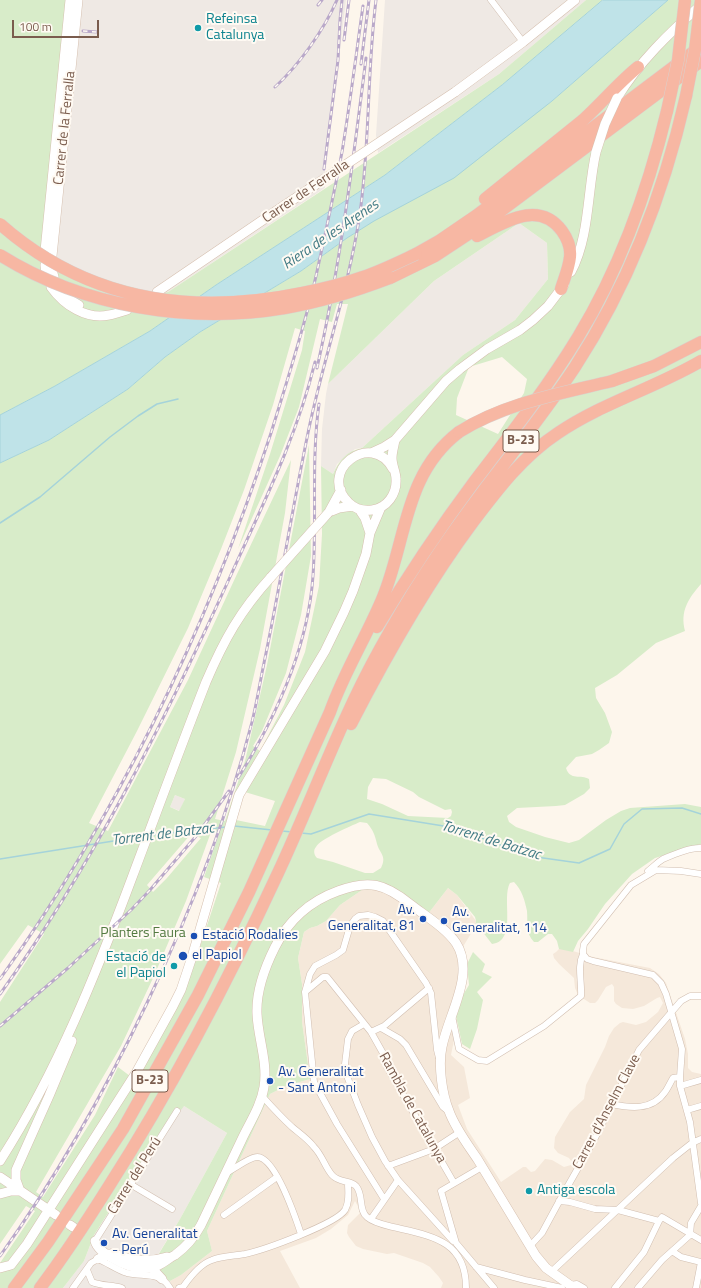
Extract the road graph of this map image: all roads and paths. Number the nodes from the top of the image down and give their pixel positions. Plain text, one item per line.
1 (70, 0) edge
2 (78, 0) edge
3 (491, 0) edge
4 (575, 0) edge
5 (685, 0) edge
6 (701, 0) edge
7 (701, 5) edge
8 (523, 42) junction
9 (701, 46) edge
10 (701, 61) edge
11 (638, 67) junction
12 (0, 224) edge
13 (443, 243) junction
14 (0, 255) edge
15 (51, 287) dead end
16 (561, 289) junction
17 (63, 292) dead end
18 (157, 292) dead end
19 (127, 310) dead end
20 (118, 313) junction
21 (701, 342) edge
22 (701, 361) edge
23 (395, 440) junction
24 (371, 453) junction
25 (394, 469) junction
26 (341, 490) junction
27 (381, 507) junction
28 (356, 508) junction
29 (329, 512) junction
30 (370, 533) junction
31 (330, 712) junction
32 (324, 772) junction
33 (701, 848) edge
34 (701, 874) edge
35 (631, 885) junction
36 (584, 954) junction
37 (90, 988) junction
38 (429, 988) junction
39 (305, 992) junction
40 (701, 996) edge
41 (671, 1013) junction
42 (451, 1015) junction
43 (364, 1024) junction
44 (381, 1028) junction
45 (371, 1032) junction
46 (441, 1063) junction
47 (680, 1077) junction
48 (701, 1080) edge
49 (680, 1086) junction
50 (262, 1096) junction
51 (611, 1104) junction
52 (701, 1106) edge
53 (687, 1110) junction
54 (177, 1111) dead end
55 (448, 1111) junction
56 (460, 1132) junction
57 (701, 1139) edge
58 (692, 1143) junction
59 (434, 1148) junction
60 (2, 1158) edge
61 (388, 1166) junction
62 (482, 1167) junction
63 (225, 1174) junction
64 (0, 1177) edge
65 (277, 1177) junction
66 (398, 1180) junction
67 (348, 1183) junction
68 (454, 1183) junction
69 (130, 1184) junction
70 (20, 1191) junction
71 (0, 1194) edge
72 (384, 1199) junction
73 (559, 1201) junction
74 (700, 1202) edge
75 (172, 1209) dead end
76 (618, 1210) junction
77 (52, 1213) junction
78 (224, 1215) dead end
79 (371, 1219) junction
80 (659, 1221) junction
81 (301, 1234) junction
82 (690, 1235) junction
83 (701, 1240) edge
84 (93, 1241) junction
85 (455, 1245) junction
86 (530, 1246) junction
87 (672, 1251) junction
88 (107, 1255) junction
89 (174, 1255) junction
90 (129, 1259) junction
91 (144, 1261) junction
92 (701, 1262) edge
93 (162, 1263) junction
94 (92, 1264) junction
95 (476, 1267) junction
96 (0, 1268) edge
97 (152, 1268) junction
98 (551, 1272) junction
99 (162, 1279) junction
100 (546, 1287) edge
101 (569, 1287) edge
102 (14, 1288) edge
103 (40, 1288) edge
104 (73, 1288) edge
105 (122, 1288) edge
106 (171, 1288) edge
107 (179, 1288) edge
108 (466, 1288) edge
109 (494, 1288) edge
110 (584, 1288) edge
111 (615, 1288) edge
112 (638, 1288) edge
113 (696, 1288) edge

1 - 2 street, Carrer de la Ferralla
3 - 8 street
4 - 8 street
5 - 31 highway, B-23, bridge
6 - 32 highway, B-23, bridge
7 - 11 street
8 - 18 street, Carrer de Ferralla, bridge
9 - 13 highway
10 - 13 highway
11 - 13 highway
11 - 16 street, bridge
12 - 13 highway, bridge
13 - 14 highway, bridge
13 - 16 highway
15 - 20 street
16 - 23 street
17 - 20 street
19 - 20 street
21 - 31 highway, bridge
22 - 32 highway
23 - 24 street
23 - 25 street
24 - 25 street
24 - 26 street
25 - 27 street
26 - 28 street
26 - 29 street
27 - 28 street
27 - 30 street
28 - 29 street
28 - 30 street
29 - 37 street, bridge
30 - 77 street
31 - 102 highway, B-23
32 - 103 highway, B-23
33 - 35 street
34 - 35 street
35 - 36 street
36 - 41 street
36 - 42 street
37 - 60 street
37 - 70 street
38 - 39 street
38 - 44 street
38 - 46 street
39 - 43 street, Rambla de Catalunya
39 - 72 street
40 - 41 street, Carrer d'Anselm Clave
41 - 47 street
41 - 51 street, Carrer d'Anselm Clave
42 - 46 street
42 - 50 street
43 - 45 street, Rambla de Catalunya
43 - 61 street
44 - 45 street
44 - 55 street
45 - 59 street, Rambla de Catalunya
46 - 55 street
47 - 49 street
47 - 51 street
48 - 49 street
49 - 53 street
50 - 63 street
50 - 67 street
51 - 73 street, Carrer d'Anselm Clave
52 - 53 street
53 - 58 street
54 - 69 street, Carrer del Perú
55 - 56 street
56 - 59 street
56 - 62 street
57 - 58 street
58 - 74 street
58 - 76 street
59 - 61 street
59 - 68 street, Rambla de Catalunya
61 - 66 street
62 - 68 street
62 - 86 street
63 - 65 street
63 - 89 street
64 - 70 street
65 - 78 street
65 - 81 street
66 - 72 street
66 - 85 street
67 - 79 street
67 - 81 street
68 - 85 street
69 - 75 street
69 - 84 street, Carrer del Perú
70 - 71 street
70 - 77 street
72 - 79 street
73 - 76 street
73 - 86 street, Carrer d'Anselm Clave
74 - 82 street
76 - 80 street
76 - 98 street
77 - 96 street
79 - 85 street
80 - 82 street
80 - 111 street
81 - 107 street
82 - 83 street
82 - 87 street
84 - 88 street
84 - 90 street
84 - 94 street
85 - 95 street
85 - 108 street
86 - 98 street
87 - 92 street
87 - 112 street
88 - 90 street
88 - 94 street
88 - 97 street
89 - 91 street
89 - 93 street
90 - 91 street
91 - 97 street
92 - 113 street
93 - 97 street
93 - 99 street
94 - 99 street
94 - 104 street
94 - 105 street
95 - 100 street
95 - 109 street
97 - 99 street
98 - 101 street
99 - 106 street
100 - 101 street
101 - 110 street

